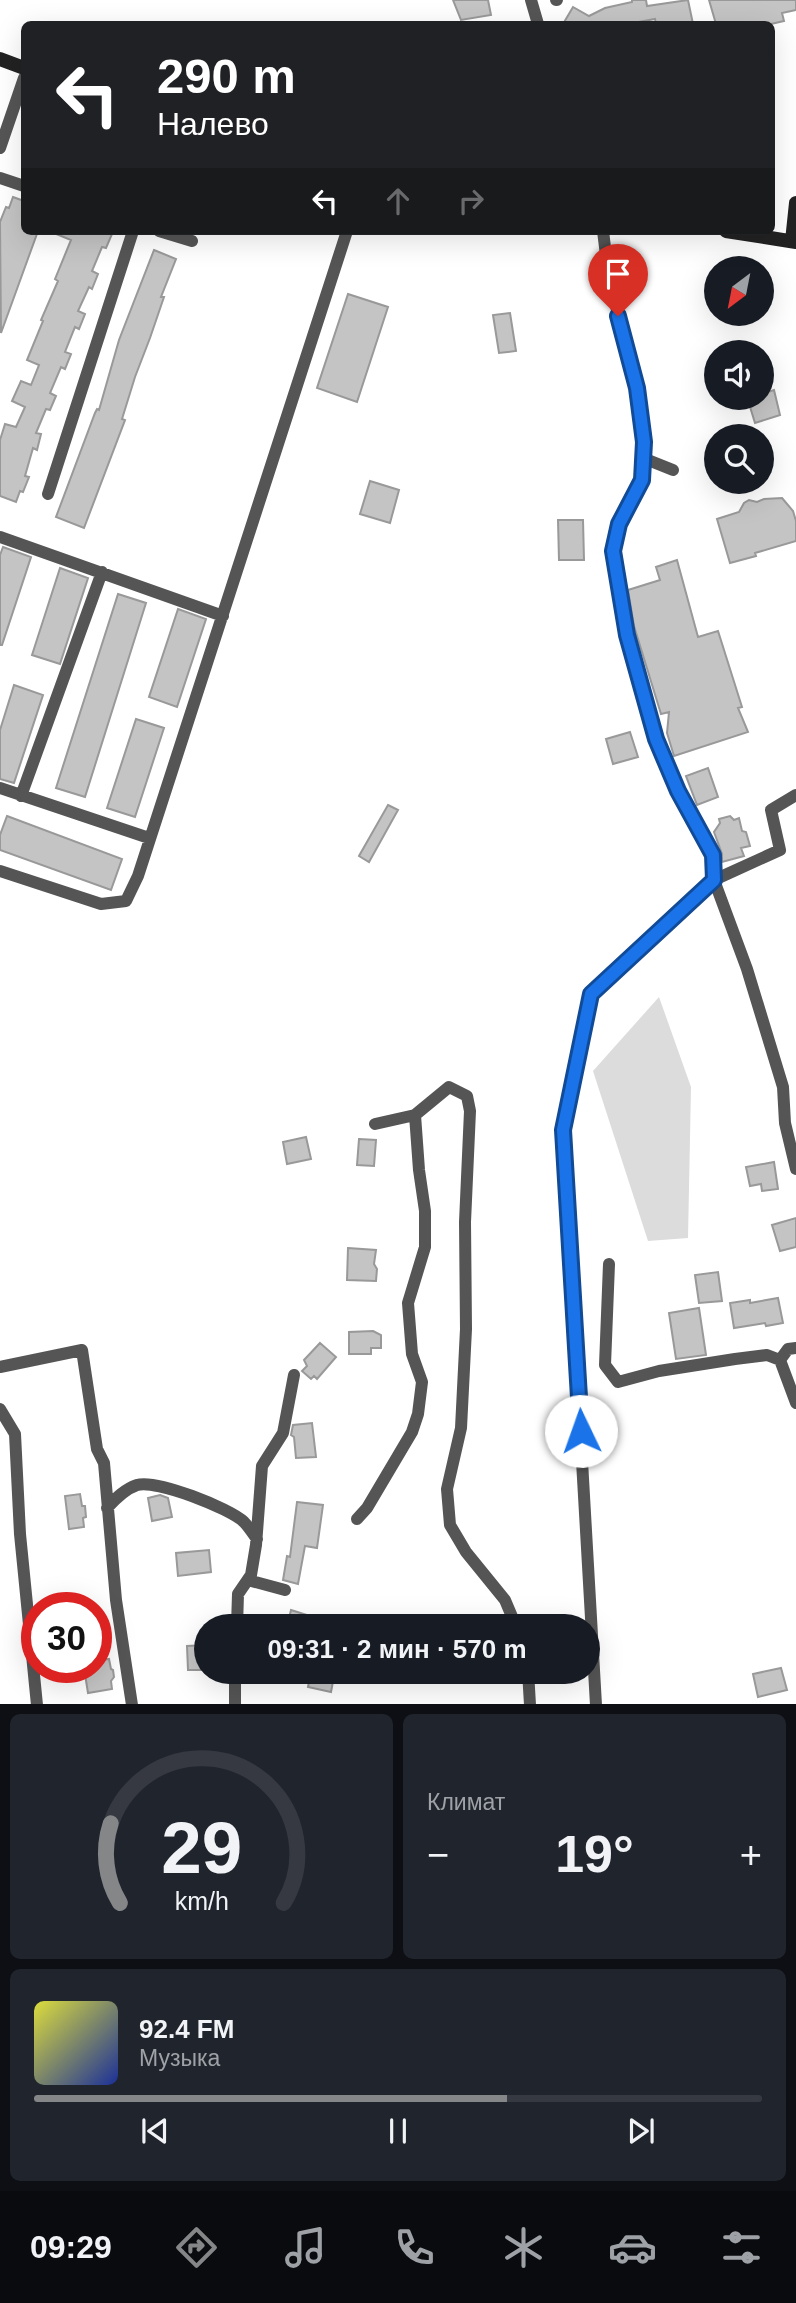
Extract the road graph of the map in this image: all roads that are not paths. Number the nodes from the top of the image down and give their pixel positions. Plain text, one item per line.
1 (531, 0) edge
2 (537, 21) edge
3 (0, 60) edge
4 (21, 67) edge
5 (21, 87) edge
6 (0, 148) edge
7 (0, 178) edge
8 (21, 185) edge
9 (796, 203) edge
10 (132, 235) edge
11 (172, 235) edge
12 (346, 235) edge
13 (604, 235) edge
14 (751, 235) edge
15 (192, 241) dead end
16 (794, 242) edge
17 (643, 458) junction
18 (673, 470) dead end
19 (48, 494) dead end
20 (0, 537) edge
21 (102, 572) junction
22 (223, 616) junction
23 (0, 788) edge
24 (796, 794) edge
25 (21, 796) junction
26 (149, 838) junction
27 (0, 871) edge
28 (714, 880) junction
29 (415, 1115) junction
30 (375, 1124) dead end
31 (796, 1169) edge
32 (609, 1264) dead end
33 (796, 1348) edge
34 (780, 1360) junction
35 (0, 1367) edge
36 (294, 1375) dead end
37 (796, 1403) edge
38 (0, 1409) edge
39 (107, 1508) junction
40 (357, 1519) dead end
41 (257, 1539) junction
42 (248, 1580) junction
43 (285, 1590) dead end
44 (237, 1614) edge
45 (511, 1614) edge
46 (236, 1684) edge
47 (529, 1684) edge
48 (37, 1704) edge
49 (132, 1704) edge
50 (235, 1704) edge
51 (530, 1704) edge
52 (596, 1704) edge

1 - 2 street
3 - 4 main road
5 - 6 street
7 - 8 street
9 - 16 main road
10 - 19 street
11 - 15 street
12 - 22 street
13 - 17 street
14 - 16 main road
17 - 18 street
17 - 28 street
20 - 21 street
21 - 22 street
21 - 25 street
22 - 26 street
23 - 25 street
24 - 28 street
25 - 26 street
26 - 27 street
28 - 31 street
28 - 52 street
29 - 30 street
29 - 40 street
29 - 45 street
32 - 34 street
33 - 34 street
34 - 37 street
35 - 39 street
36 - 41 street
38 - 48 street
39 - 41 street
39 - 49 street
41 - 42 street
42 - 43 street
42 - 44 street
46 - 50 street
47 - 51 street

